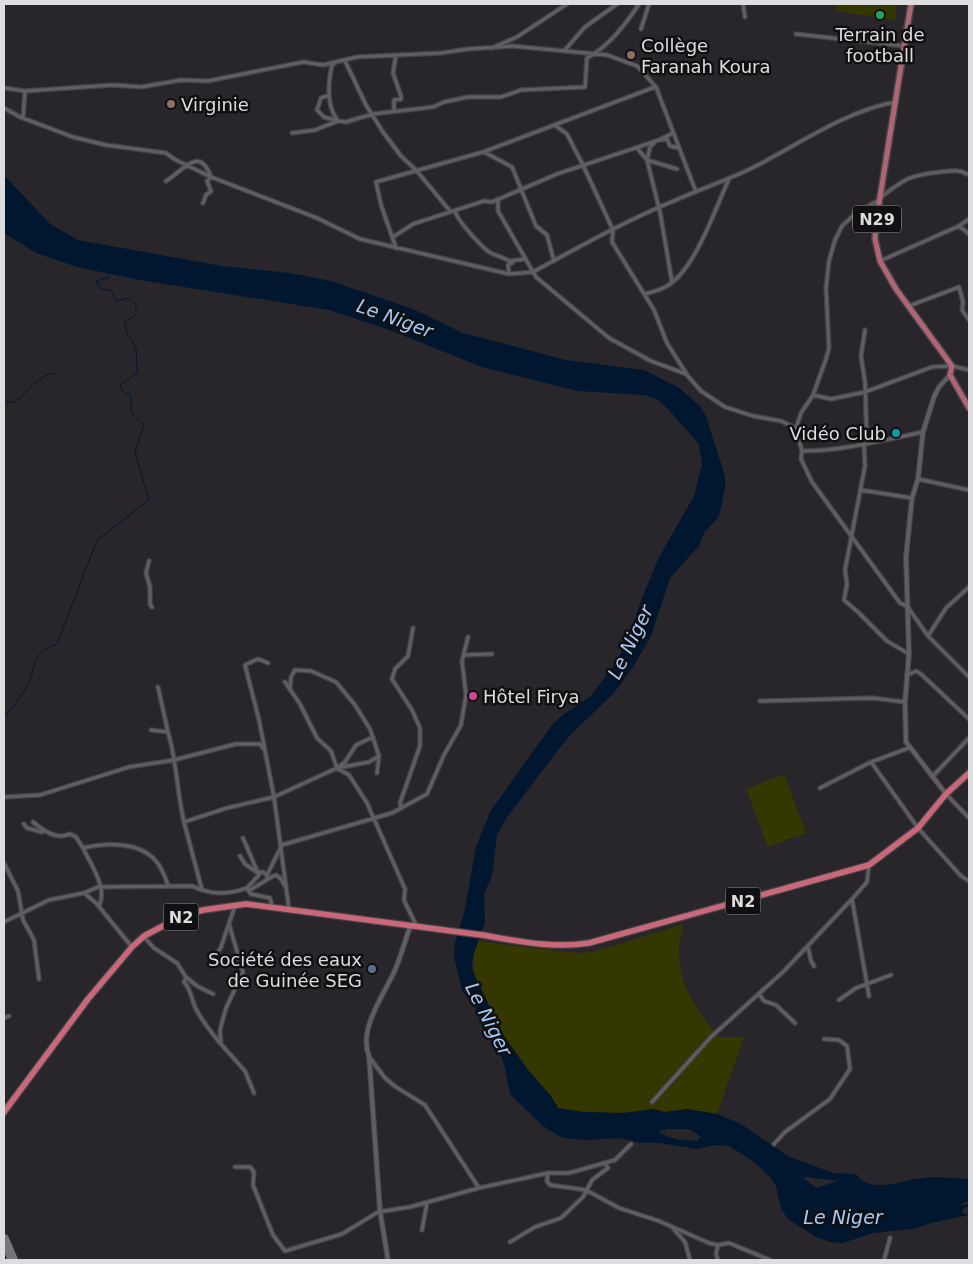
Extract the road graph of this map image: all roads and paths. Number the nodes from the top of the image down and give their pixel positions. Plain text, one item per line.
1 (567, 4) edge
2 (617, 4) edge
3 (639, 4) edge
4 (649, 4) edge
5 (742, 4) edge
6 (911, 4) edge
7 (744, 18) dead end
8 (641, 28) dead end
9 (796, 34) dead end
10 (905, 46) junction
11 (489, 49) junction
12 (564, 50) junction
13 (594, 54) junction
14 (396, 55) junction
15 (345, 61) junction
16 (335, 63) junction
17 (656, 87) junction
18 (4, 88) edge
19 (25, 91) junction
20 (329, 95) junction
21 (895, 102) junction
22 (4, 108) edge
23 (394, 111) junction
24 (373, 114) junction
25 (23, 118) junction
26 (338, 121) junction
27 (555, 126) junction
28 (292, 133) dead end
29 (673, 133) junction
30 (658, 140) junction
31 (637, 148) junction
32 (680, 148) junction
33 (483, 152) junction
34 (647, 160) junction
35 (185, 164) junction
36 (583, 166) junction
37 (677, 169) dead end
38 (416, 170) junction
39 (967, 174) dead end
40 (211, 177) junction
41 (728, 179) junction
42 (166, 181) dead end
43 (522, 188) junction
44 (696, 192) junction
45 (498, 199) junction
46 (880, 199) junction
47 (203, 203) dead end
48 (658, 208) junction
49 (450, 211) junction
50 (455, 211) junction
51 (969, 219) edge
52 (959, 226) junction
53 (613, 230) junction
54 (969, 234) edge
55 (394, 237) junction
56 (396, 248) junction
57 (524, 259) junction
58 (510, 261) junction
59 (554, 261) junction
60 (880, 261) junction
61 (533, 272) junction
62 (509, 274) junction
63 (672, 282) junction
64 (645, 294) junction
65 (909, 306) junction
66 (969, 320) edge
67 (865, 330) dead end
68 (952, 366) junction
69 (969, 370) edge
70 (686, 374) junction
71 (950, 375) junction
72 (865, 392) junction
73 (812, 396) junction
74 (969, 408) edge
75 (796, 428) junction
76 (923, 432) junction
77 (865, 444) junction
78 (802, 450) junction
79 (918, 479) junction
80 (861, 490) junction
81 (969, 490) edge
82 (912, 498) junction
83 (852, 538) junction
84 (149, 561) dead end
85 (969, 587) edge
86 (907, 606) junction
87 (152, 607) dead end
88 (413, 628) dead end
89 (928, 636) junction
90 (468, 637) dead end
91 (492, 654) dead end
92 (909, 654) junction
93 (465, 655) junction
94 (268, 663) dead end
95 (908, 675) junction
96 (969, 677) edge
97 (285, 682) dead end
98 (158, 687) dead end
99 (290, 690) junction
100 (760, 701) dead end
101 (905, 702) junction
102 (969, 719) edge
103 (151, 730) dead end
104 (168, 732) junction
105 (373, 737) junction
106 (969, 738) edge
107 (909, 748) junction
108 (264, 750) junction
109 (379, 756) junction
110 (174, 760) junction
111 (871, 762) junction
112 (337, 768) junction
113 (378, 773) dead end
114 (969, 773) edge
115 (932, 777) junction
116 (820, 788) dead end
117 (946, 794) junction
118 (4, 797) edge
119 (274, 797) junction
120 (401, 809) junction
121 (969, 818) edge
122 (374, 819) junction
123 (33, 822) dead end
124 (184, 822) junction
125 (24, 824) dead end
126 (918, 828) junction
127 (46, 832) junction
128 (243, 838) dead end
129 (282, 845) junction
130 (83, 848) junction
131 (240, 856) dead end
132 (4, 863) edge
133 (869, 865) junction
134 (258, 873) junction
135 (267, 877) junction
136 (969, 881) edge
137 (168, 885) junction
138 (101, 886) junction
139 (285, 886) junction
140 (248, 889) junction
141 (202, 890) junction
142 (84, 893) junction
143 (852, 899) junction
144 (99, 906) junction
145 (235, 906) junction
146 (272, 906) junction
147 (290, 909) junction
148 (21, 914) junction
149 (4, 922) edge
150 (229, 924) junction
151 (410, 927) junction
152 (417, 928) junction
153 (144, 936) junction
154 (132, 946) junction
155 (808, 946) junction
156 (215, 957) dead end
157 (814, 966) dead end
158 (891, 975) dead end
159 (186, 977) junction
160 (39, 979) dead end
161 (867, 984) junction
162 (213, 994) dead end
163 (759, 994) junction
164 (869, 996) dead end
165 (839, 1000) dead end
166 (9, 1016) dead end
167 (4, 1018) edge
168 (795, 1023) dead end
169 (824, 1039) dead end
170 (221, 1044) junction
171 (369, 1056) junction
172 (254, 1093) dead end
173 (652, 1102) dead end
174 (4, 1112) edge
175 (631, 1144) dead end
176 (774, 1144) dead end
177 (605, 1163) junction
178 (235, 1167) dead end
179 (548, 1174) junction
180 (479, 1188) junction
181 (586, 1190) junction
182 (427, 1203) junction
183 (380, 1211) junction
184 (672, 1226) junction
185 (422, 1230) dead end
186 (890, 1238) dead end
187 (510, 1242) dead end
188 (718, 1245) junction
189 (387, 1260) edge
190 (690, 1260) edge
191 (718, 1260) edge
192 (770, 1260) edge
193 (884, 1260) edge

1 - 11 street
2 - 12 street
3 - 13 street
4 - 8 street
5 - 7 street
6 - 10 main road, N29
9 - 10 street
10 - 21 main road, N29
11 - 12 street
11 - 14 street
12 - 13 street
13 - 17 street
13 - 23 street
14 - 15 street
14 - 23 street
15 - 16 street
15 - 24 street
16 - 19 street
16 - 20 street
17 - 27 street
17 - 29 street
18 - 19 street
19 - 25 street
20 - 26 street
20 - 26 street
21 - 41 street
21 - 46 main road, N29
22 - 25 street
23 - 24 street
24 - 26 street
24 - 38 street
25 - 35 street
26 - 28 street
27 - 33 street
27 - 36 street
29 - 30 street
29 - 32 street
30 - 31 street
30 - 32 street
30 - 34 street
31 - 34 street
31 - 36 street
32 - 44 street
33 - 38 street
33 - 43 street
34 - 37 street
34 - 48 street
35 - 40 street
35 - 40 street
35 - 42 street
36 - 43 street
36 - 53 street
38 - 49 street
38 - 55 street
39 - 46 street
40 - 47 street
40 - 56 street
41 - 44 street
41 - 63 street
43 - 45 street
43 - 59 street
44 - 48 street
45 - 50 street
45 - 57 street
46 - 60 main road, N29
46 - 73 street
48 - 53 street
48 - 63 street
49 - 50 street
49 - 55 street
50 - 58 street
51 - 52 street
52 - 54 street
52 - 60 street
53 - 59 street
53 - 64 street
55 - 56 street
56 - 62 street
57 - 58 street
57 - 61 street
58 - 62 street
59 - 61 street
60 - 65 main road, N29
61 - 62 street
61 - 70 street
63 - 64 street
64 - 70 street
65 - 66 street
65 - 68 main road, N29
67 - 72 street
68 - 69 street
68 - 71 main road
68 - 72 street
70 - 75 street
71 - 74 main road
71 - 76 street
72 - 73 street
72 - 77 street
73 - 75 street
75 - 78 street
76 - 77 street
76 - 79 street
77 - 78 street
77 - 80 street
78 - 83 street
79 - 81 street
79 - 82 street
80 - 82 street
80 - 83 street
82 - 86 street
83 - 86 street
83 - 92 street
84 - 87 street
85 - 89 street
86 - 89 street
86 - 92 street
88 - 120 street
89 - 96 street
90 - 93 street
91 - 93 street
92 - 95 street
93 - 120 street
94 - 108 street
95 - 101 street
95 - 102 street
97 - 99 street
98 - 104 street
99 - 105 street
99 - 112 street
100 - 101 street
101 - 107 street
103 - 104 street
104 - 110 street
105 - 109 street
105 - 112 street
106 - 115 street
107 - 111 street
107 - 115 street
108 - 110 street
108 - 119 street
109 - 112 street
109 - 113 street
110 - 118 street
110 - 124 street
111 - 116 street
111 - 126 street
112 - 119 street
112 - 122 street
114 - 117 highway, N2
115 - 117 street
117 - 121 street
117 - 126 highway, N2
119 - 124 street
119 - 129 street
120 - 122 street
122 - 129 street
122 - 152 street
123 - 127 street
124 - 141 street
125 - 127 street
126 - 133 highway, N2
126 - 136 street
127 - 130 street
128 - 134 street
129 - 135 street
129 - 139 street
130 - 137 street
130 - 138 street
131 - 134 street
132 - 148 street
133 - 143 street
133 - 152 highway, N2
134 - 135 street
134 - 140 street
135 - 139 street
135 - 140 street
137 - 138 street
137 - 141 street
138 - 142 street
138 - 144 street
139 - 147 street
140 - 141 street
140 - 146 street
142 - 144 street
142 - 148 street
143 - 155 street
143 - 161 street
144 - 154 street
145 - 146 highway, N2
145 - 150 street
145 - 153 highway, N2
146 - 147 highway, N2
147 - 151 highway, N2
148 - 149 street
148 - 160 street
150 - 156 street
150 - 170 street
151 - 152 highway, N2
151 - 171 street
153 - 154 highway, N2
153 - 159 street
154 - 174 highway, N2
155 - 157 street
155 - 163 street
158 - 161 street
159 - 162 street
159 - 170 street
161 - 164 street
161 - 165 street
163 - 168 street
163 - 173 street
166 - 167 street
169 - 176 street
170 - 172 street
171 - 180 street
171 - 183 street
175 - 177 street
177 - 179 street
177 - 181 street
178 - 183 street
179 - 180 street
179 - 181 street
180 - 182 street
181 - 184 street
181 - 187 street
182 - 183 street
182 - 185 street
183 - 189 street
184 - 188 street
184 - 190 street
186 - 193 street
188 - 191 street
188 - 192 street

